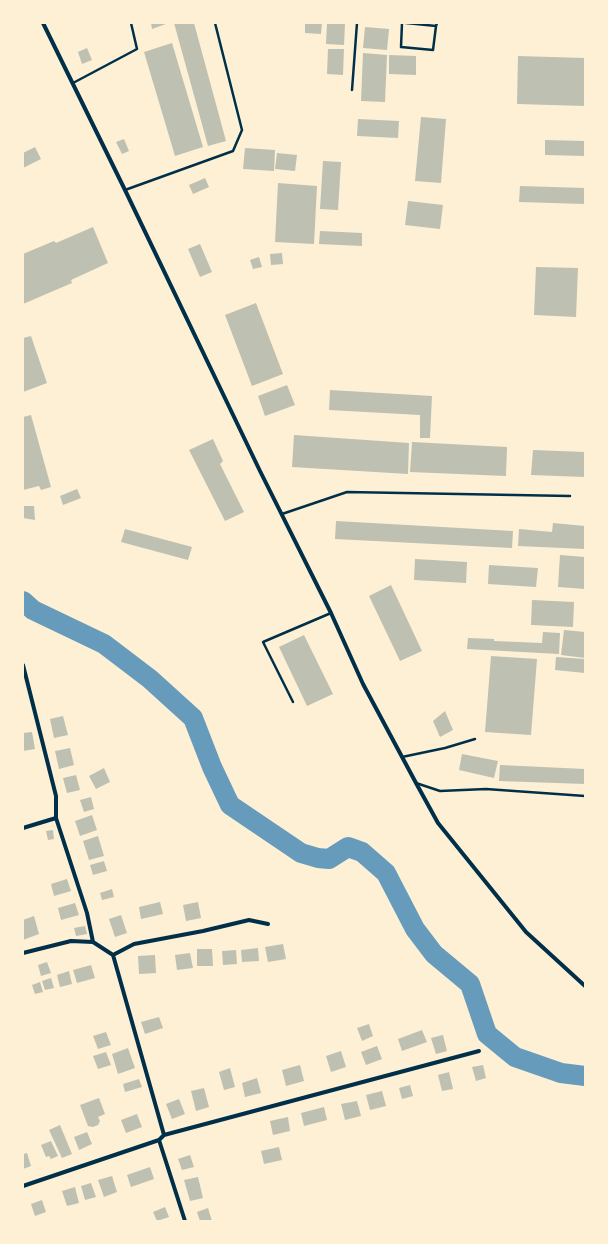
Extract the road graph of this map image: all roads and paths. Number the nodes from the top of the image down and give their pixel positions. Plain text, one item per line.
1 (42, 23) edge
2 (131, 23) edge
3 (215, 23) edge
4 (357, 23) edge
5 (402, 23) edge
6 (406, 23) edge
7 (437, 25) edge
8 (73, 83) junction
9 (352, 90) dead end
10 (125, 190) junction
11 (570, 496) dead end
12 (281, 514) junction
13 (331, 612) junction
14 (23, 665) edge
15 (293, 702) dead end
16 (475, 739) dead end
17 (401, 757) junction
18 (416, 783) junction
19 (585, 796) edge
20 (56, 818) junction
21 (23, 828) edge
22 (268, 924) dead end
23 (93, 942) junction
24 (23, 953) edge
25 (112, 955) junction
26 (585, 986) edge
27 (479, 1051) dead end
28 (164, 1135) junction
29 (159, 1140) junction
30 (23, 1186) edge
31 (185, 1221) edge

1 - 8 street
2 - 8 lane
3 - 10 lane
4 - 9 lane
5 - 7 lane
6 - 7 lane
8 - 10 street
10 - 12 street
11 - 12 lane
12 - 13 street
13 - 15 lane
13 - 17 street
14 - 20 street
16 - 17 lane
17 - 18 street
18 - 19 lane
18 - 26 street
20 - 21 street
20 - 23 street
22 - 25 street
23 - 24 street
23 - 25 street
25 - 28 street
27 - 28 street
28 - 29 street
29 - 30 street
29 - 31 street

